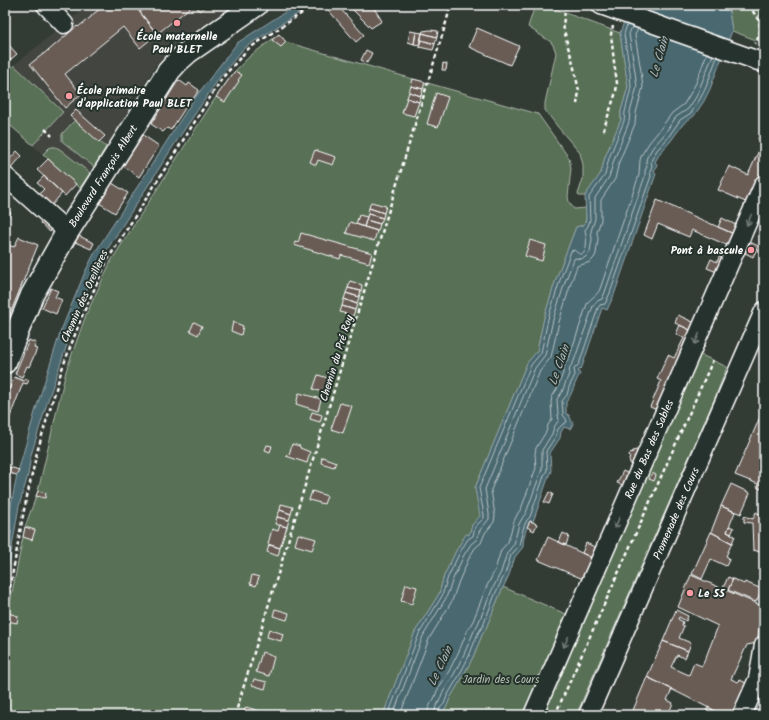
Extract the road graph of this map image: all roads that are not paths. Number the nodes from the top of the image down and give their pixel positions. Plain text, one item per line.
1 (46, 5) edge
2 (256, 5) edge
3 (612, 9) edge
4 (64, 24) dead end
5 (764, 63) edge
6 (5, 176) edge
7 (764, 184) edge
8 (68, 232) junction
9 (762, 322) edge
10 (5, 362) edge
11 (764, 646) edge
12 (757, 700) edge
13 (533, 715) edge
14 (588, 715) edge
15 (742, 715) edge

1 - 4 street
2 - 8 main road, Boulevard François Albert
3 - 5 street
6 - 8 street
7 -> 13 street, Rue du Bas des Sables
8 - 10 main road, Boulevard François Albert
9 - 14 street, Promenade des Cours
11 - 12 street
12 - 15 street

